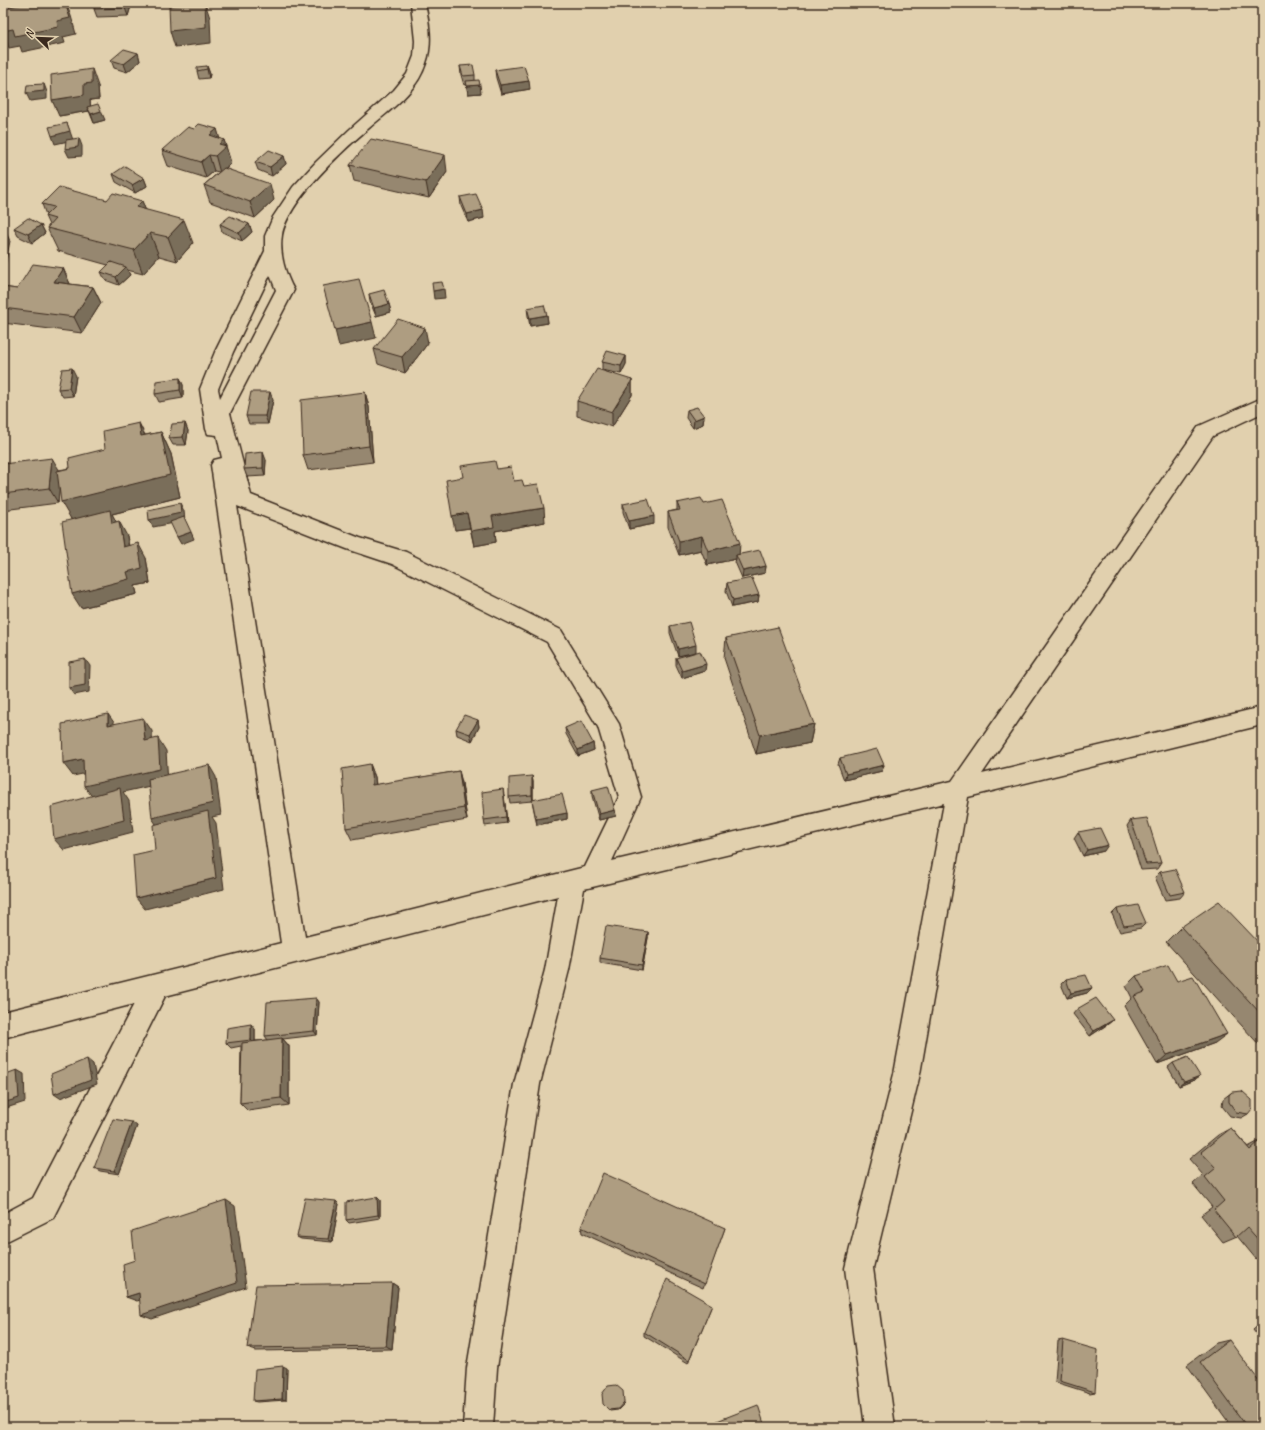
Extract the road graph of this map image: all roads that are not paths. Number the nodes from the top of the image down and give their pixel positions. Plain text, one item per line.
1 (418, 3) edge
2 (274, 252) junction
3 (1262, 405) edge
4 (1262, 716) edge
5 (958, 791) junction
6 (583, 879) junction
7 (295, 951) junction
8 (157, 986) junction
9 (3, 1025) edge
10 (3, 1229) edge
11 (478, 1427) edge
12 (880, 1427) edge

1 - 2 street
2 - 6 street
2 - 7 street
3 - 5 street
4 - 5 street
5 - 6 street
5 - 12 street
6 - 7 street
6 - 11 street
7 - 8 street
8 - 9 street
8 - 10 street

